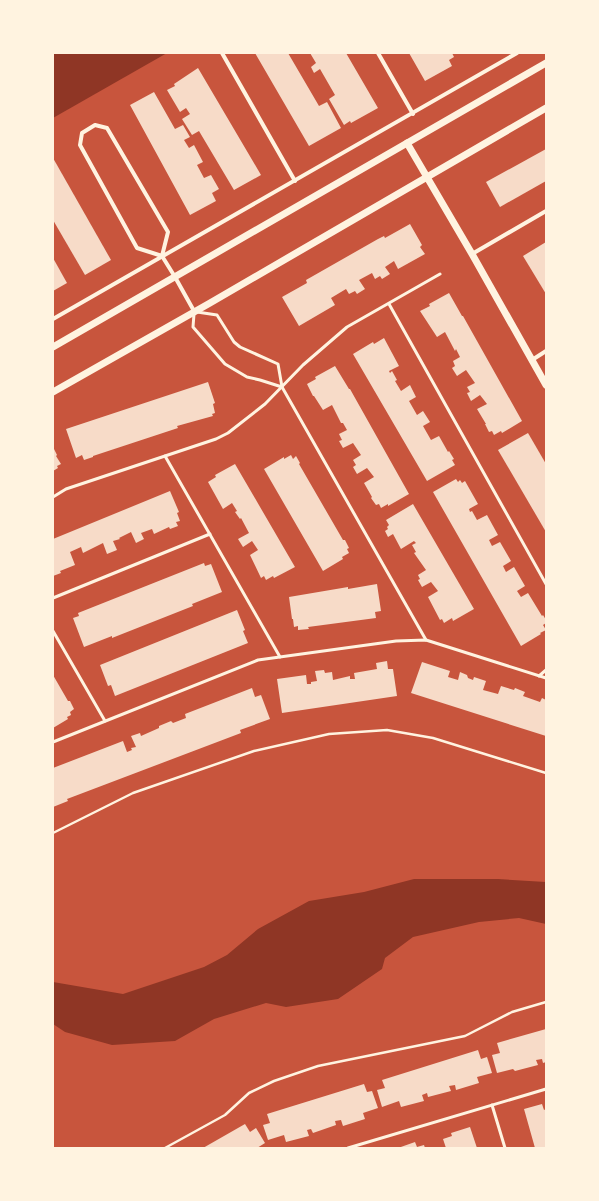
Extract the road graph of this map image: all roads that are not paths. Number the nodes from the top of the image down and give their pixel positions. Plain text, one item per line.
1 (222, 53) edge
2 (378, 53) edge
3 (517, 53) edge
4 (546, 63) edge
5 (546, 108) edge
6 (413, 114) junction
7 (407, 143) junction
8 (426, 176) junction
9 (295, 181) junction
10 (546, 211) edge
11 (472, 254) junction
12 (162, 256) junction
13 (440, 274) dead end
14 (176, 277) junction
15 (389, 304) junction
16 (194, 311) junction
17 (53, 318) edge
18 (53, 347) edge
19 (546, 351) edge
20 (532, 360) junction
21 (546, 385) edge
22 (282, 387) junction
23 (53, 392) edge
24 (165, 456) junction
25 (53, 497) edge
26 (210, 534) junction
27 (546, 584) edge
28 (53, 598) edge
29 (53, 631) edge
30 (426, 640) junction
31 (280, 657) junction
32 (546, 670) edge
33 (540, 676) junction
34 (546, 678) edge
35 (105, 721) junction
36 (53, 742) edge
37 (546, 1089) edge
38 (492, 1105) junction
39 (364, 1143) junction
40 (348, 1148) edge
41 (365, 1148) edge
42 (505, 1148) edge

1 - 9 street
2 - 6 street
3 - 6 street
4 - 7 street
5 - 8 street
6 - 9 street
7 - 8 street
7 - 14 street
8 - 11 street
8 - 16 street
9 - 12 street
10 - 11 street
11 - 20 street
12 - 12 street
12 - 14 street
12 - 17 street
13 - 15 lane
14 - 16 street
14 - 18 street
15 - 22 lane
15 - 27 lane
16 - 22 lane
16 - 22 lane
16 - 23 street
19 - 20 street
20 - 21 street
22 - 24 lane
22 - 30 lane
24 - 25 lane
24 - 26 lane
26 - 28 lane
26 - 31 lane
29 - 35 lane
30 - 31 lane
30 - 33 lane
31 - 35 lane
32 - 33 lane
33 - 34 lane
35 - 36 lane
37 - 38 lane
38 - 39 lane
38 - 42 lane
39 - 40 lane
39 - 41 lane

